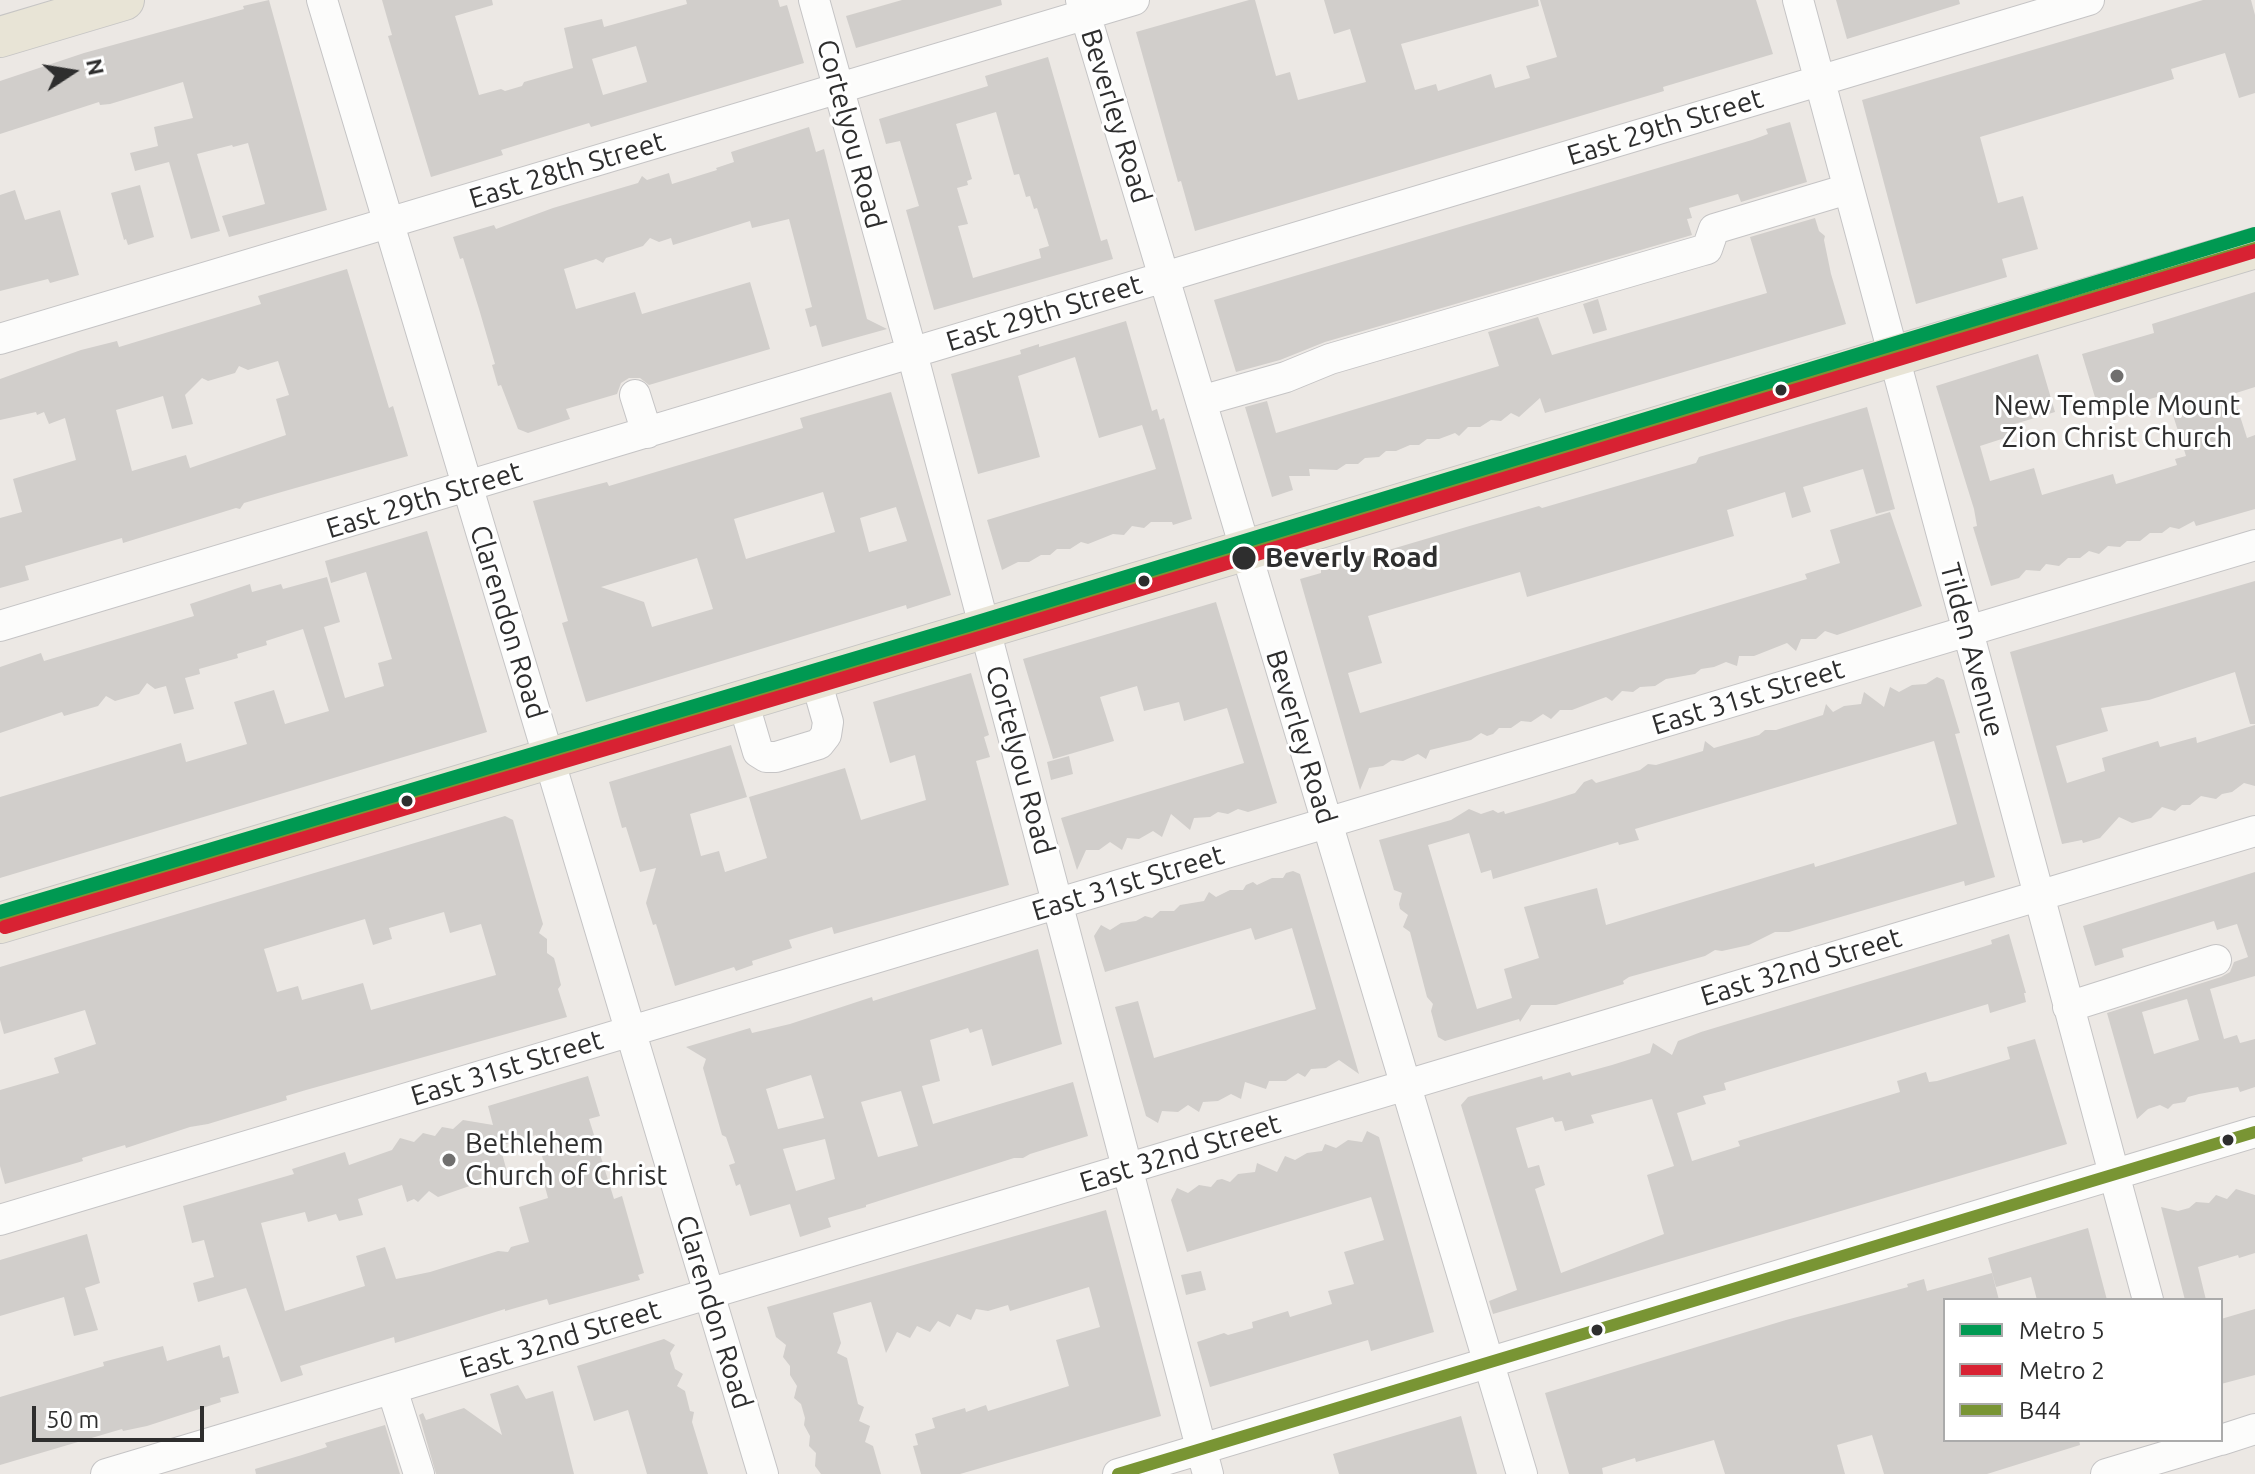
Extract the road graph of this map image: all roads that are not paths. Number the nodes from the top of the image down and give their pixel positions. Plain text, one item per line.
1 (124, 0) edge
2 (322, 0) edge
3 (814, 0) edge
4 (1134, 0) edge
5 (1798, 0) edge
6 (2089, 0) edge
7 (1083, 7) edge
8 (0, 37) edge
9 (1819, 81) junction
10 (837, 89) junction
11 (1848, 189) junction
12 (389, 223) junction
13 (2255, 248) edge
14 (1164, 277) junction
15 (0, 339) edge
16 (912, 353) junction
17 (1893, 356) junction
18 (635, 395) dead end
19 (1201, 401) junction
20 (647, 433) junction
21 (467, 488) junction
22 (2255, 545) edge
23 (1245, 550) junction
24 (0, 626) edge
25 (985, 628) junction
26 (1967, 632) junction
27 (816, 680) junction
28 (743, 701) junction
29 (548, 759) junction
30 (1327, 823) junction
31 (2255, 831) edge
32 (2038, 896) junction
33 (1058, 904) junction
34 (0, 923) edge
35 (2216, 960) dead end
36 (2068, 1007) junction
37 (630, 1031) junction
38 (1405, 1085) junction
39 (2255, 1132) edge
40 (1127, 1169) junction
41 (2114, 1174) junction
42 (0, 1220) edge
43 (709, 1294) junction
44 (2147, 1298) edge
45 (1489, 1363) junction
46 (392, 1389) junction
47 (2255, 1429) edge
48 (2223, 1439) edge
49 (2216, 1442) edge
50 (2190, 1454) edge
51 (1205, 1462) edge
52 (106, 1474) edge
53 (419, 1474) edge
54 (763, 1474) edge
55 (1118, 1474) edge
56 (1522, 1474) edge
57 (2106, 1474) edge

1 - 8 main road
2 - 12 street, Clarendon Road
3 - 10 street, Cortelyou Road
4 - 7 street, East 28th Street
5 - 9 street, Tilden Avenue
6 - 9 street, East 29th Street
7 - 10 street, East 28th Street
7 - 14 street, Beverley Road
9 - 11 street, Tilden Avenue
9 - 14 street, East 29th Street
10 - 12 street, East 28th Street
10 - 16 street, Cortelyou Road
11 - 17 street, Tilden Avenue
11 - 19 street
12 - 15 street, East 28th Street
12 - 21 street, Clarendon Road
13 - 17 main road
14 - 16 street, East 29th Street
14 - 19 street, Beverley Road
16 - 20 street, East 29th Street
16 - 25 street, Cortelyou Road
17 - 23 main road
17 - 26 street, Tilden Avenue
18 - 20 street
19 - 23 street, Beverley Road
20 - 21 street, East 29th Street
21 - 24 street, East 29th Street
21 - 29 street, Clarendon Road
22 - 26 street, East 31st Street
23 - 25 main road
23 - 30 street, Beverley Road
25 - 27 main road
25 - 33 street, Cortelyou Road
26 - 30 street, East 31st Street
26 - 32 street, Tilden Avenue
27 - 28 main road
27 - 28 street
28 - 29 main road
29 - 34 main road
29 - 37 street, Clarendon Road
30 - 33 street, East 31st Street
30 - 38 street, Beverley Road
31 - 32 street, East 32nd Street
32 - 36 street, Tilden Avenue
32 - 38 street, East 32nd Street
33 - 37 street, East 31st Street
33 - 40 street, Cortelyou Road
35 - 36 street
36 - 41 street, Tilden Avenue
37 - 42 street, East 31st Street
37 - 43 street, Clarendon Road
38 - 40 street, East 32nd Street
38 - 45 street, Beverley Road
39 - 41 street
40 - 43 street, East 32nd Street
40 - 51 street, Cortelyou Road
41 - 44 street, Tilden Avenue
41 - 45 street
43 - 46 street, East 32nd Street
43 - 54 street, Clarendon Road
45 - 51 street
45 - 56 street, Beverley Road
46 - 52 street, East 32nd Street
46 - 53 street
47 - 48 street
49 - 50 street
50 - 57 street
51 - 55 street

